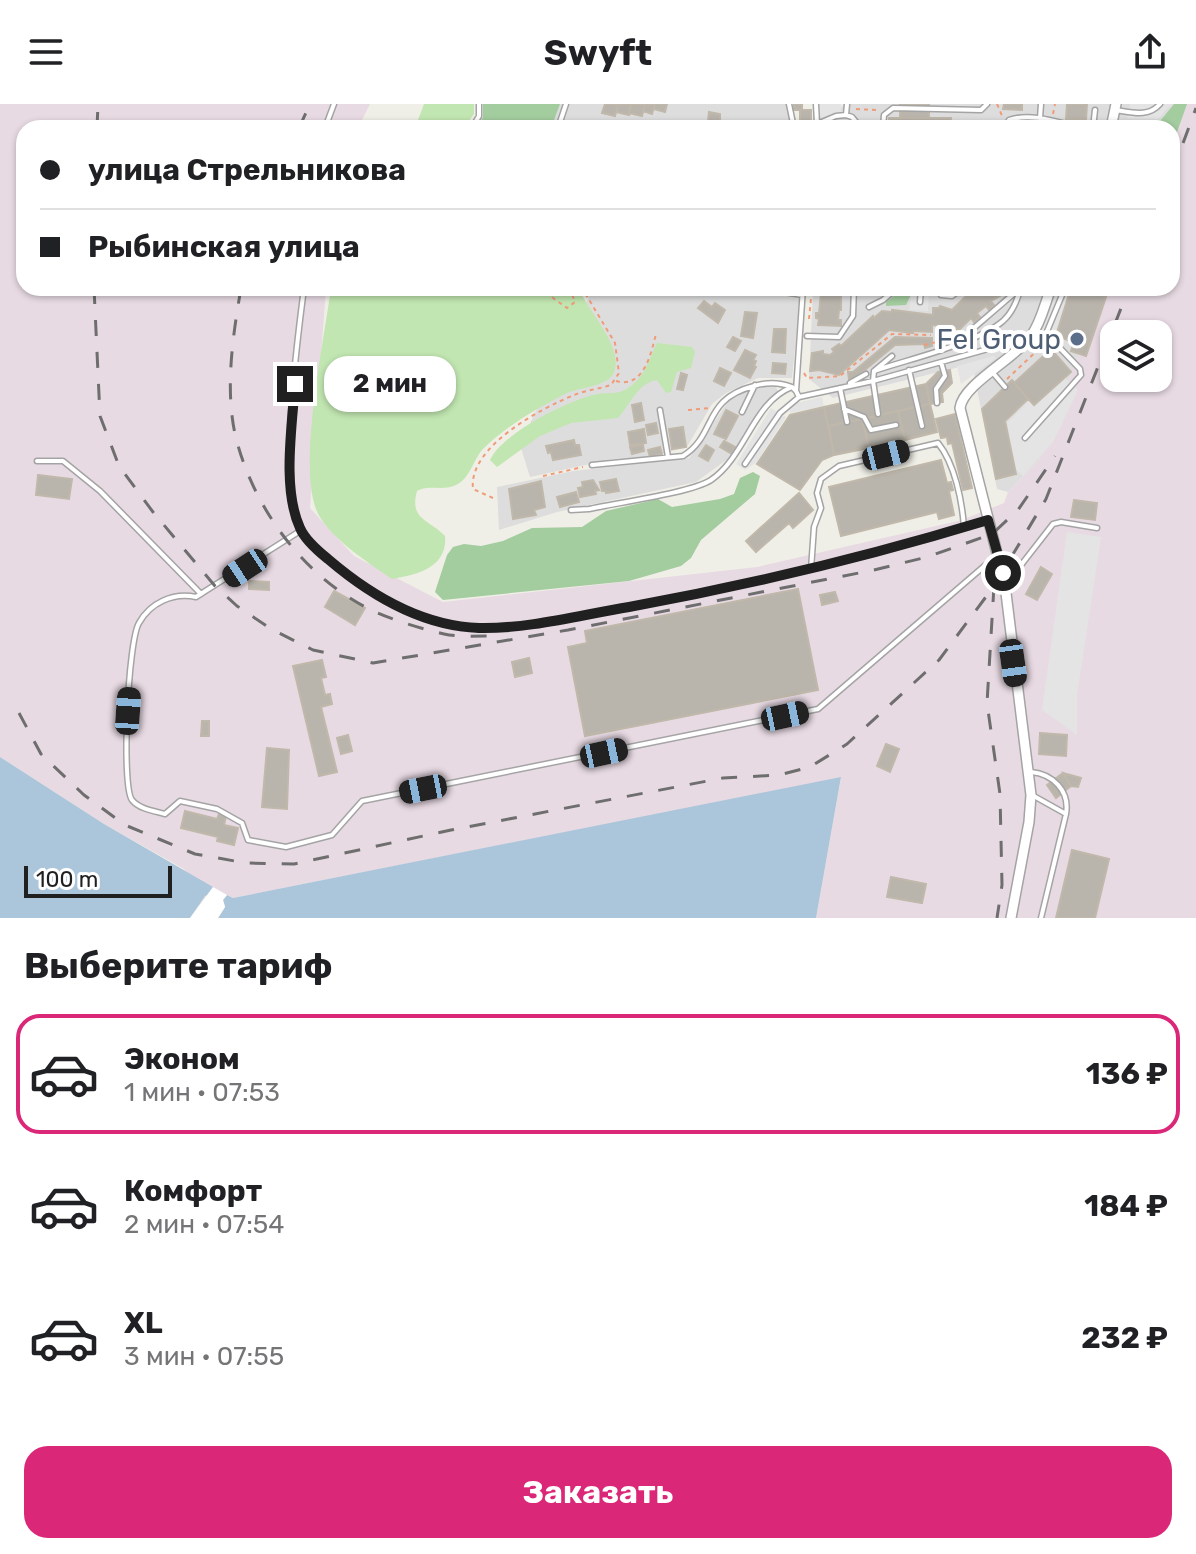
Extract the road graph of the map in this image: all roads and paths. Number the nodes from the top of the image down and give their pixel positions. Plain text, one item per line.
1 (987, 104) edge
2 (1041, 104) edge
3 (1055, 104) edge
4 (1160, 104) edge
5 (847, 106) edge
6 (1115, 107) edge
7 (1095, 110) dead end
8 (846, 115) junction
9 (884, 115) junction
10 (1045, 119) junction
11 (828, 120) edge
12 (854, 120) edge
13 (884, 120) edge
14 (1014, 120) edge
15 (1049, 120) edge
16 (1094, 120) edge
17 (303, 296) edge
18 (550, 296) edge
19 (573, 296) edge
20 (587, 296) edge
21 (802, 296) edge
22 (854, 296) edge
23 (888, 296) edge
24 (920, 296) edge
25 (1012, 296) edge
26 (1018, 296) edge
27 (1048, 296) edge
28 (1062, 296) edge
29 (920, 302) dead end
30 (869, 307) dead end
31 (975, 327) dead end
32 (656, 334) dead end
33 (931, 335) dead end
34 (807, 336) dead end
35 (1031, 337) junction
36 (951, 339) dead end
37 (1045, 341) junction
38 (924, 345) dead end
39 (892, 356) dead end
40 (941, 362) junction
41 (909, 370) junction
42 (874, 371) junction
43 (993, 373) junction
44 (866, 374) dead end
45 (807, 378) dead end
46 (615, 381) junction
47 (873, 381) junction
48 (755, 385) junction
49 (1003, 385) joint
50 (850, 386) junction
51 (840, 388) junction
52 (794, 389) junction
53 (799, 397) junction
54 (937, 403) dead end
55 (716, 407) junction
56 (844, 409) junction
57 (660, 410) dead end
58 (688, 410) dead end
59 (742, 412) dead end
60 (878, 414) dead end
61 (847, 422) dead end
62 (896, 425) dead end
63 (922, 426) dead end
64 (1025, 438) dead end
65 (668, 457) junction
66 (37, 461) dead end
67 (745, 464) dead end
68 (592, 465) joint
69 (543, 476) dead end
70 (493, 498) dead end
71 (571, 510) dead end
72 (988, 520) junction
73 (964, 527) junction
74 (1097, 528) dead end
75 (300, 531) junction
76 (998, 555) junction
77 (811, 569) junction
78 (1005, 585) junction
79 (201, 594) junction
80 (1029, 772) junction
81 (1031, 795) junction
82 (1066, 814) junction
83 (1011, 918) edge
84 (1041, 918) edge

1 - 9 lane
2 - 10 lane
3 - 10 path
4 - 6 lane
5 - 8 lane
5 - 9 path
7 - 16 lane
8 - 11 lane
8 - 12 lane
9 - 13 lane
10 - 14 lane
10 - 15 lane
17 - 75 lane
18 - 19 path
20 - 46 path
21 - 52 lane
22 - 34 lane
23 - 30 lane
24 - 29 lane
25 - 31 lane
26 - 42 lane
27 - 35 street
28 - 37 lane
32 - 46 path
33 - 45 path
35 - 37 lane
35 - 40 lane
35 - 43 street
36 - 38 path
37 - 49 path
37 - 64 lane
39 - 42 lane
40 - 41 lane
40 - 54 lane
41 - 47 lane
41 - 63 lane
42 - 47 lane
43 - 49 lane
43 - 72 street
44 - 50 lane
46 - 70 path
47 - 50 lane
47 - 60 lane
48 - 52 lane
48 - 55 lane
48 - 59 lane
50 - 51 lane
51 - 53 lane
51 - 56 lane
52 - 53 lane
52 - 71 lane
53 - 67 lane
55 - 58 path
55 - 65 lane
56 - 61 lane
56 - 62 lane
57 - 65 lane
65 - 68 lane
66 - 79 lane
68 - 69 path
72 - 73 lane
72 - 76 street
73 - 77 lane
73 - 77 lane
74 - 78 lane
75 - 77 lane
75 - 79 lane
76 - 78 street
76 - 79 lane
78 - 80 street
80 - 81 street
80 - 82 lane
81 - 82 lane
81 - 83 street
82 - 84 lane

